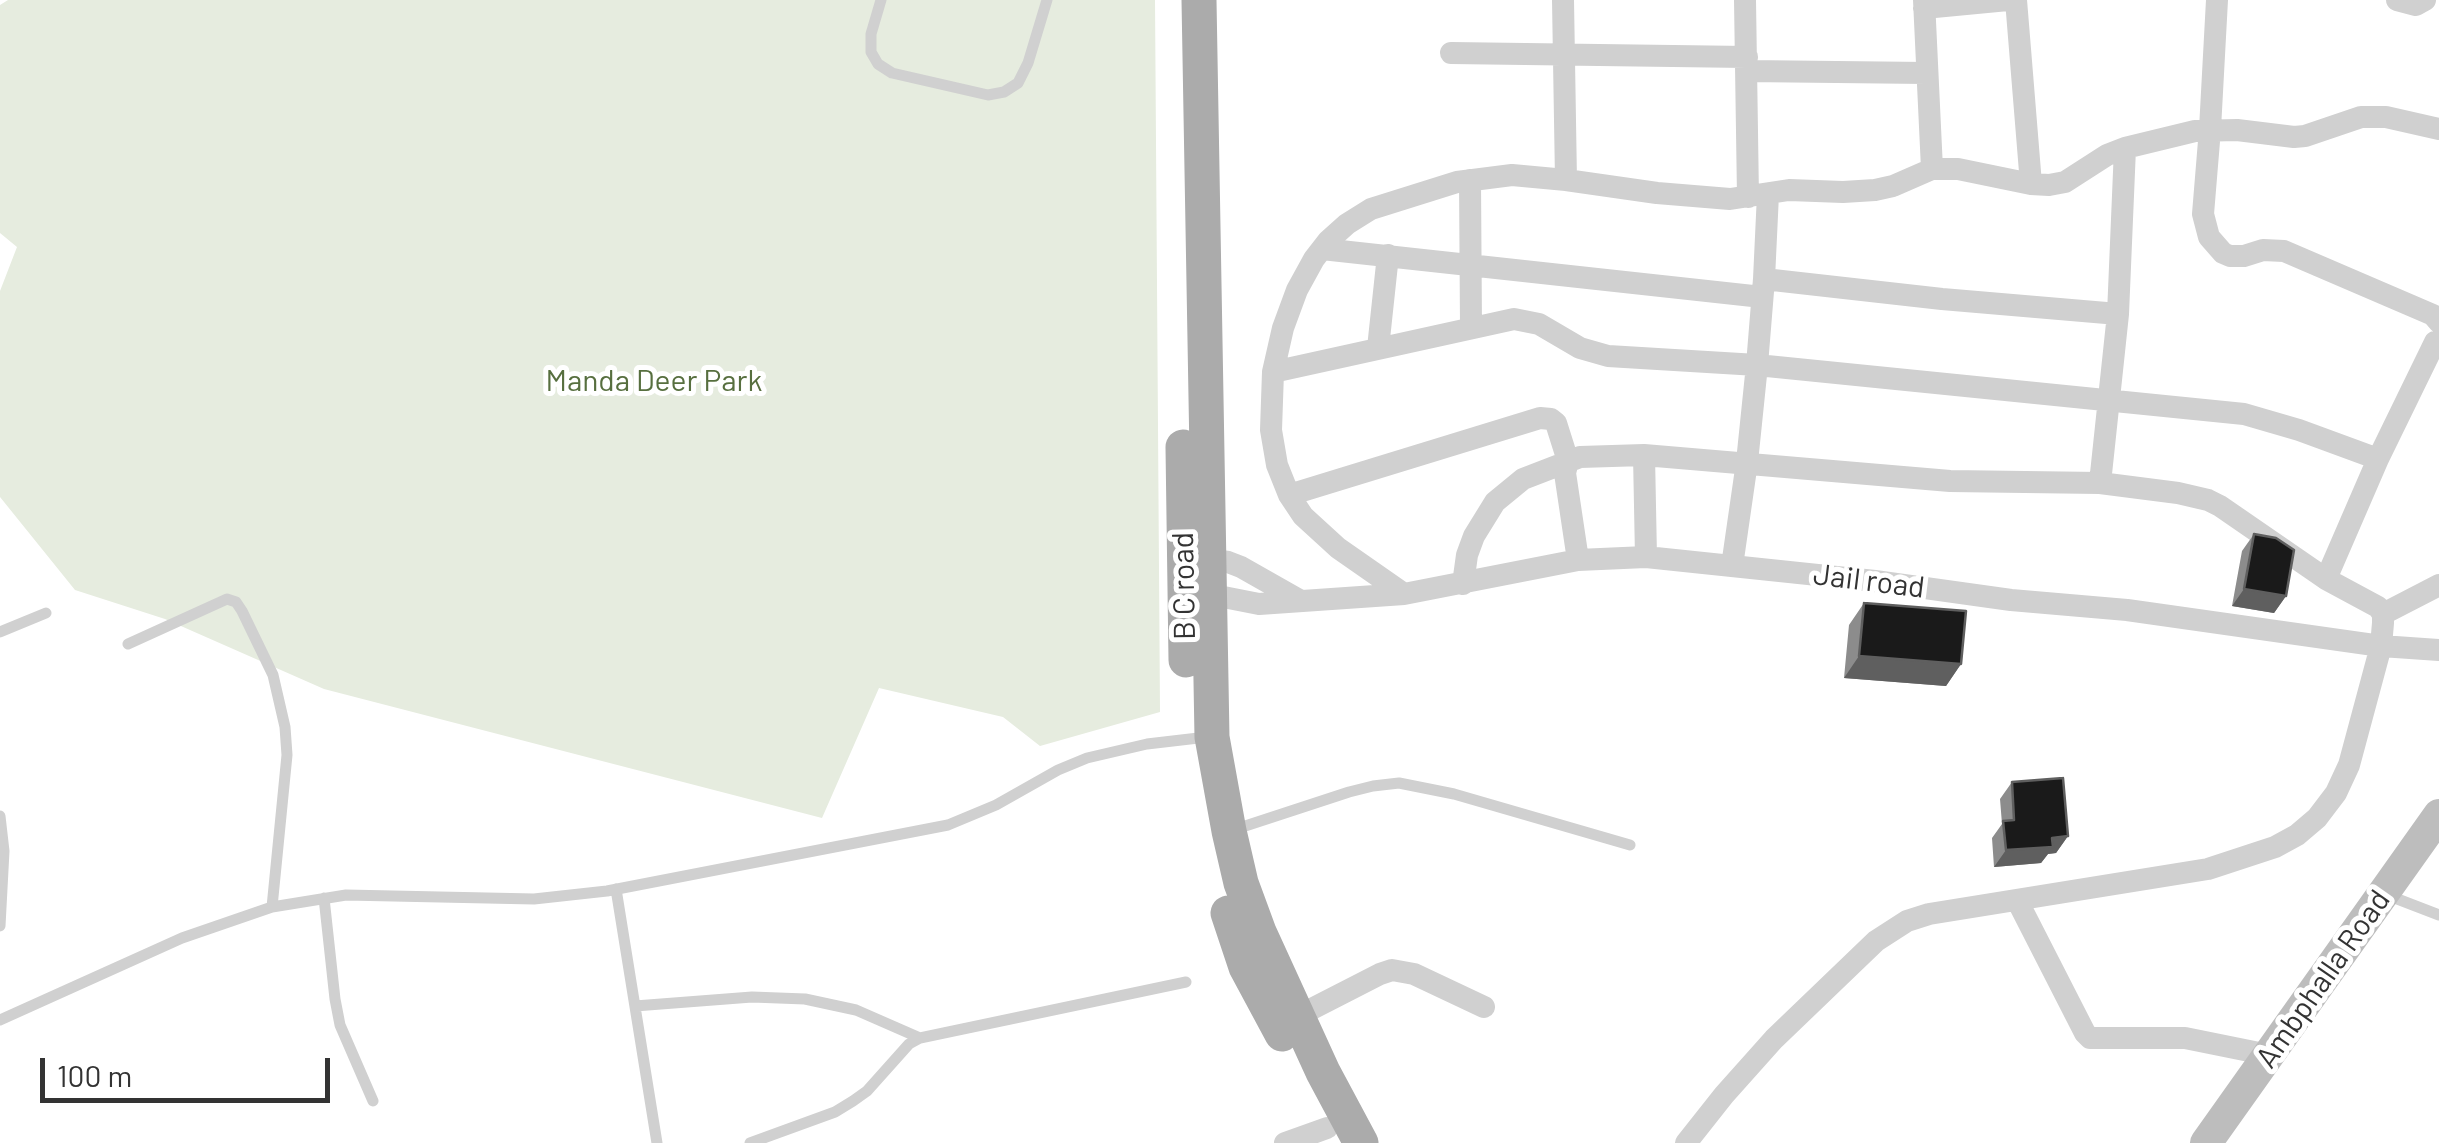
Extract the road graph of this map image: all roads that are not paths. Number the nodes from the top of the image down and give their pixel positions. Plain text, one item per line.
1 (881, 0) edge
2 (1047, 0) edge
3 (1178, 0) edge
4 (1199, 0) edge
5 (1564, 0) edge
6 (1745, 0) edge
7 (2012, 0) edge
8 (2217, 0) edge
9 (2397, 0) edge
10 (2425, 0) edge
11 (1924, 4) edge
12 (1451, 53) dead end
13 (1565, 55) junction
14 (1747, 64) junction
15 (1926, 73) junction
16 (1190, 97) junction
17 (2210, 129) junction
18 (2439, 129) edge
19 (2125, 148) junction
20 (1932, 169) junction
21 (1470, 180) junction
22 (1566, 180) junction
23 (2031, 184) junction
24 (1758, 196) junction
25 (1322, 248) junction
26 (1388, 255) junction
27 (1472, 264) junction
28 (1763, 288) junction
29 (2118, 314) junction
30 (1472, 327) junction
31 (2438, 334) edge
32 (1378, 348) junction
33 (1757, 365) junction
34 (1273, 372) junction
35 (2109, 401) junction
36 (1644, 455) junction
37 (2378, 459) junction
38 (1568, 461) junction
39 (1747, 462) junction
40 (2100, 482) junction
41 (1289, 495) junction
42 (1646, 557) junction
43 (1578, 560) junction
44 (1732, 566) junction
45 (1196, 575) junction
46 (2326, 579) junction
47 (1463, 584) junction
48 (2439, 585) edge
49 (1404, 594) junction
50 (1301, 601) junction
51 (46, 612) dead end
52 (2383, 614) junction
53 (0, 632) edge
54 (128, 644) dead end
55 (2380, 646) junction
56 (2438, 651) edge
57 (1201, 737) junction
58 (2439, 815) edge
59 (0, 816) edge
60 (1229, 831) junction
61 (1630, 845) dead end
62 (616, 889) junction
63 (2383, 894) junction
64 (324, 898) junction
65 (2017, 900) junction
66 (272, 907) junction
67 (2439, 914) edge
68 (0, 926) edge
69 (1186, 982) dead end
70 (635, 1006) junction
71 (1484, 1007) dead end
72 (1298, 1016) junction
73 (0, 1020) edge
74 (920, 1038) junction
75 (2269, 1054) junction
76 (374, 1101) dead end
77 (1331, 1135) edge
78 (656, 1142) edge
79 (750, 1143) edge
80 (1285, 1143) edge
81 (1361, 1143) edge
82 (1686, 1143) edge
83 (2206, 1143) edge

1 - 2 lane
3 - 16 main road
4 - 16 main road
5 - 13 street
6 - 14 street
7 - 11 street
7 - 23 street
8 - 17 street
9 - 10 street
11 - 15 street
12 - 13 street
13 - 14 street
13 - 22 street
14 - 15 street
14 - 24 street
15 - 20 street
16 - 45 main road
17 - 18 street
17 - 19 street
17 - 31 street
19 - 23 street
19 - 29 street
20 - 23 street
20 - 24 street
21 - 22 street
21 - 25 street
21 - 27 street
22 - 24 street
24 - 28 street
25 - 26 street
25 - 34 street
26 - 27 street
26 - 32 street
27 - 28 street
27 - 30 street
28 - 29 street
28 - 33 street
29 - 35 street
30 - 32 street
30 - 33 street
31 - 37 street
32 - 34 street
33 - 35 street
33 - 39 street
34 - 41 street
35 - 37 street
35 - 40 street
36 - 38 street
36 - 39 street
36 - 42 street
37 - 46 street
38 - 41 street
38 - 43 street
38 - 47 street
39 - 40 street
39 - 44 street
40 - 46 street
41 - 49 street
42 - 43 street, Jail road
42 - 44 street, Jail road
43 - 47 street, Jail road
44 - 55 street, Jail road
45 - 50 street, Jail road
45 - 50 street
45 - 57 main road
46 - 52 street
47 - 49 street, Jail road
48 - 52 street
49 - 50 street, Jail road
51 - 53 lane
52 - 55 street
54 - 66 lane
55 - 56 street, Jail road
55 - 65 street
57 - 60 main road
57 - 62 lane
57 - 77 main road
58 - 63 main road, Ambphalla Road
59 - 68 lane
60 - 61 lane
60 - 72 main road
62 - 64 lane
62 - 70 lane
63 - 67 lane
63 - 75 main road, Ambphalla Road
64 - 66 lane
64 - 76 lane
65 - 75 street
65 - 82 street
66 - 73 lane
69 - 74 lane
70 - 74 lane
70 - 78 lane
71 - 72 street
72 - 81 main road
74 - 79 lane
75 - 83 main road, Ambphalla Road
77 - 80 street

